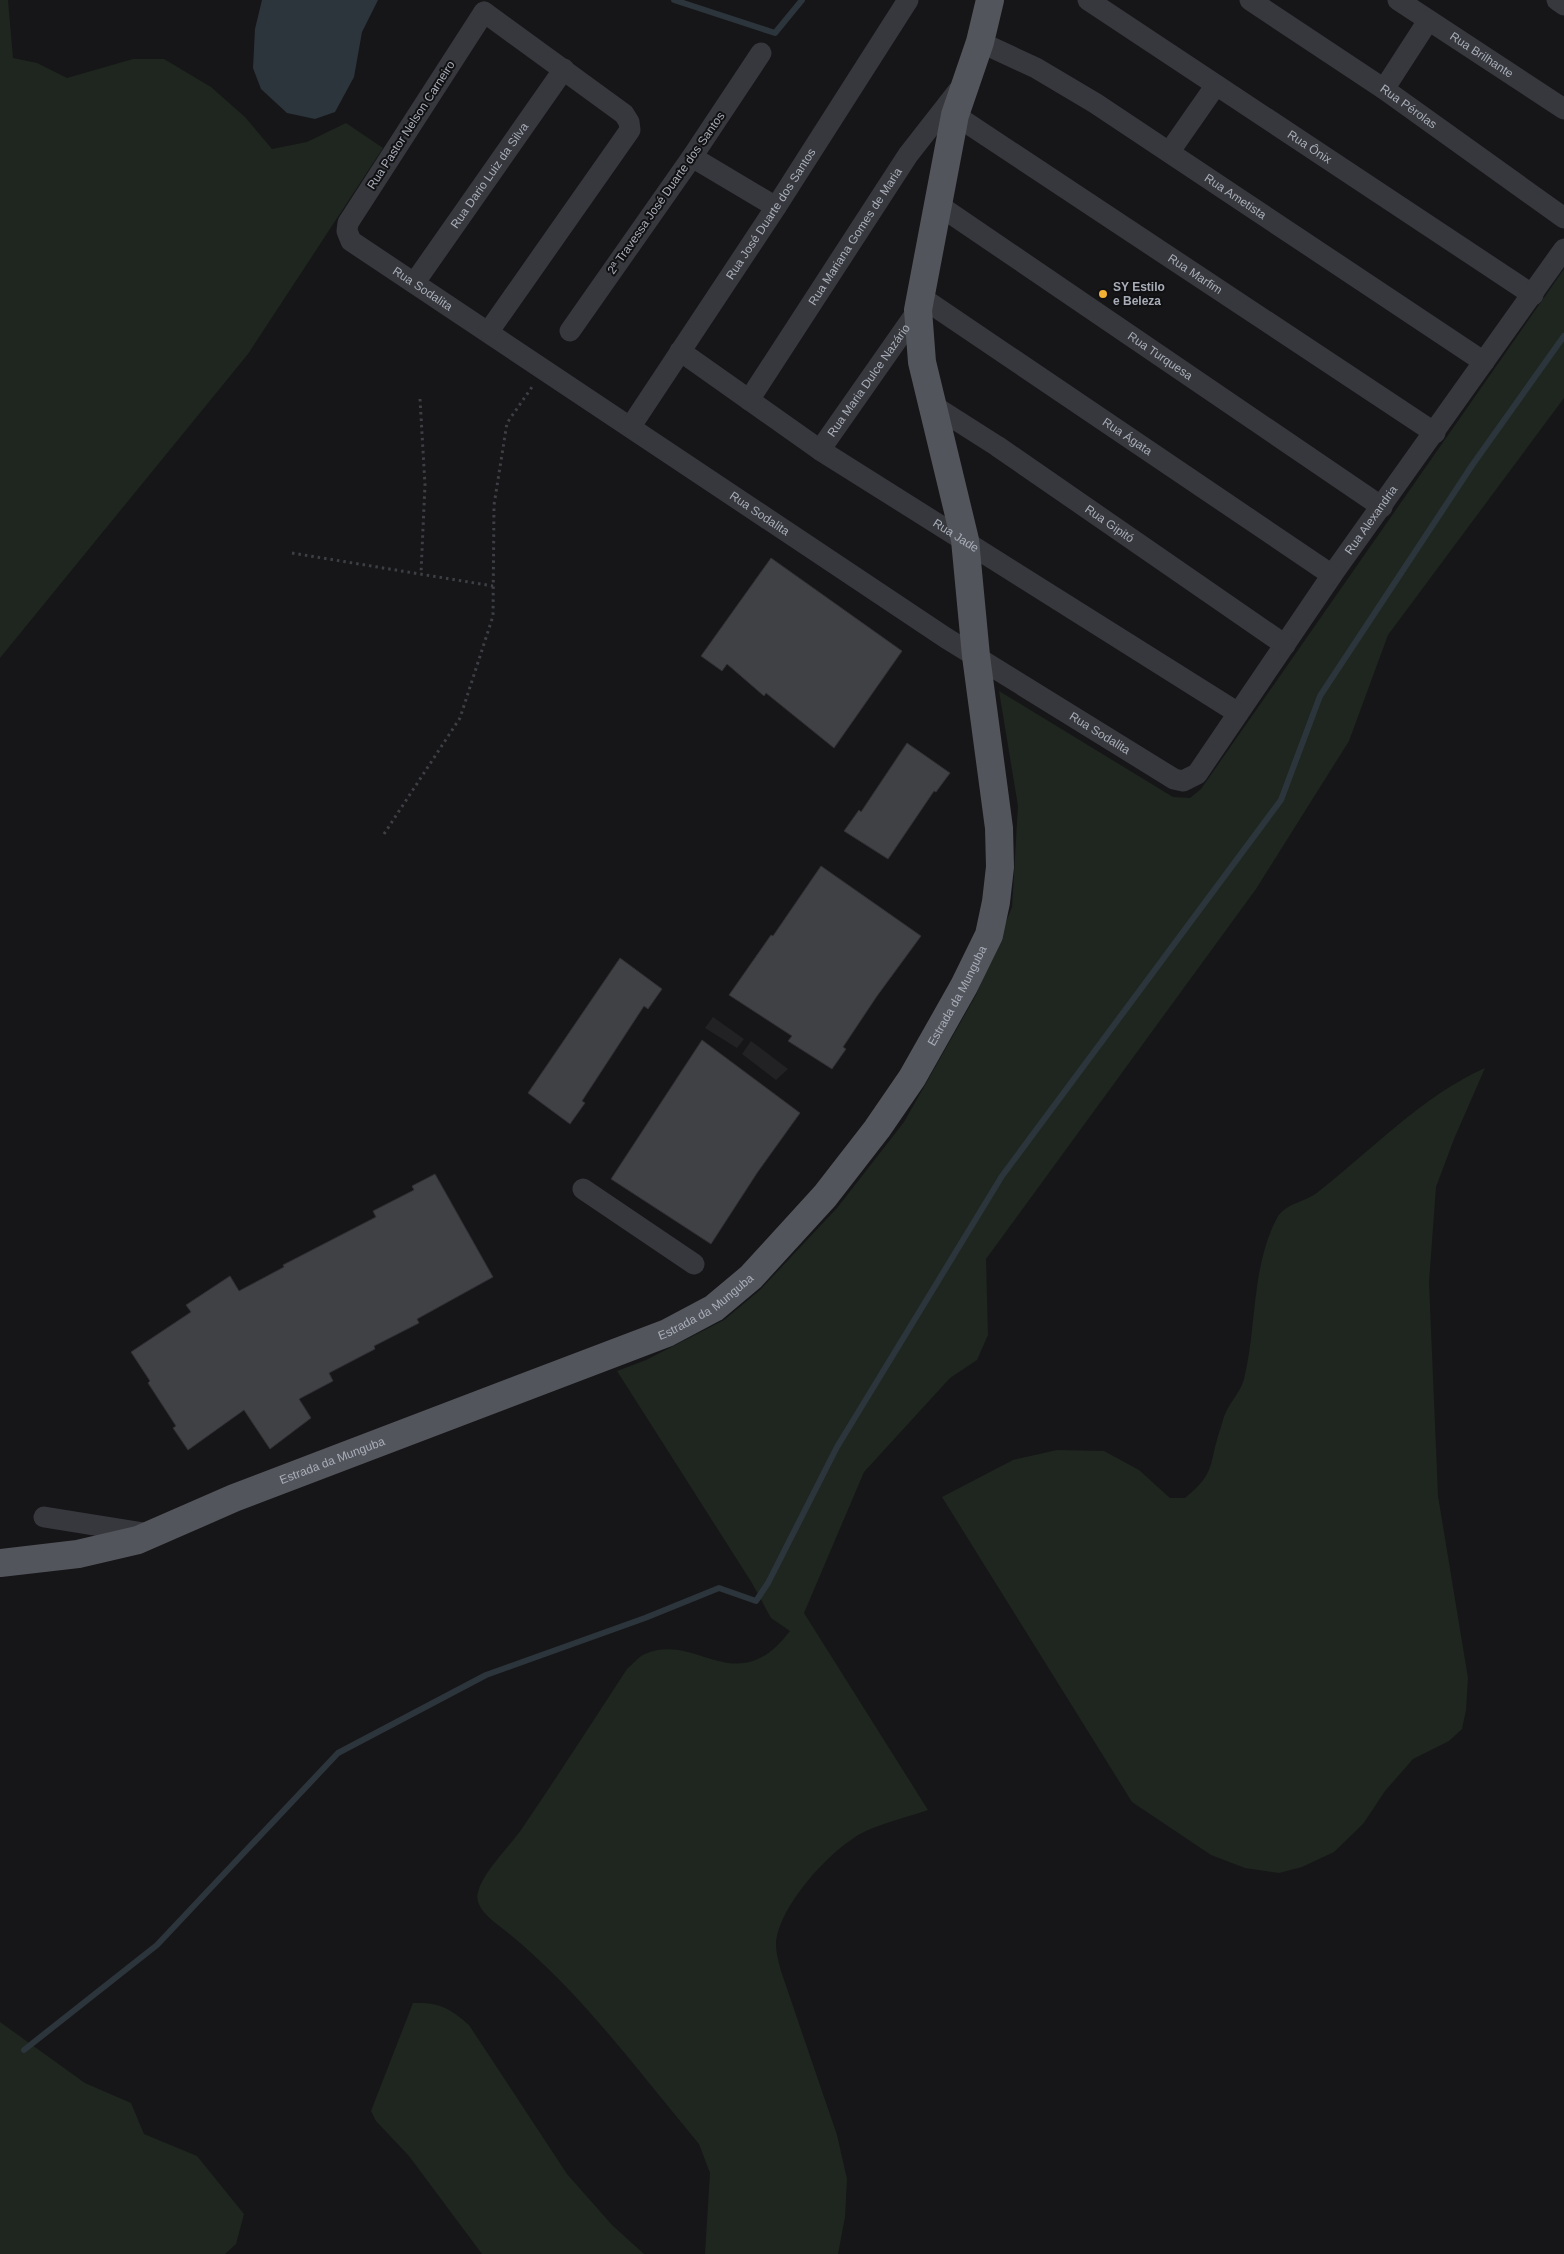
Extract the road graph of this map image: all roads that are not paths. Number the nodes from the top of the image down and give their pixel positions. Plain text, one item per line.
1 (908, 0) edge
2 (990, 0) edge
3 (1088, 0) edge
4 (1250, 0) edge
5 (1398, 0) edge
6 (1557, 0) edge
7 (1564, 4) edge
8 (483, 6) edge
9 (1428, 21) junction
10 (980, 42) junction
11 (761, 53) dead end
12 (564, 69) junction
13 (968, 77) junction
14 (1216, 85) junction
15 (1384, 89) junction
16 (1564, 109) edge
17 (955, 115) junction
18 (1170, 151) junction
19 (692, 157) junction
20 (937, 204) junction
21 (776, 208) junction
22 (1564, 218) edge
23 (351, 241) joint
24 (1564, 249) edge
25 (415, 282) junction
26 (1533, 295) junction
27 (919, 304) junction
28 (489, 331) junction
29 (570, 331) dead end
30 (680, 351) junction
31 (1484, 362) junction
32 (748, 400) junction
33 (931, 404) junction
34 (631, 426) junction
35 (1435, 433) junction
36 (820, 450) junction
37 (1382, 507) junction
38 (965, 540) junction
39 (1332, 575) junction
40 (1285, 646) junction
41 (976, 656) junction
42 (1238, 713) junction
43 (1174, 779) joint
44 (583, 1189) dead end
45 (694, 1264) dead end
46 (44, 1517) dead end
47 (152, 1534) junction
48 (0, 1563) edge

1 - 21 street, Rua José Duarte dos Santos
2 - 10 main road, Estrada da Munguba
3 - 14 street, Rua Ônix
4 - 15 street, Rua Pérolas
5 - 9 street, Rua Brilhante
6 - 7 street
8 - 12 street
8 - 23 street, Rua Pastor Nelson Carneiro
9 - 15 street
9 - 16 street, Rua Brilhante
10 - 13 main road, Estrada da Munguba
10 - 18 street, Rua Ametista
11 - 19 street, 2ª Travessa José Duarte dos Santos
12 - 25 street, Rua Dario Luiz da Silva
12 - 28 street
13 - 17 main road, Estrada da Munguba
13 - 32 street, Rua Mariana Gomes de Maria
14 - 18 street
14 - 26 street, Rua Ônix
15 - 22 street, Rua Pérolas
17 - 20 main road, Estrada da Munguba
17 - 35 street, Rua Marfim
18 - 31 street, Rua Ametista
19 - 21 street
19 - 29 street, 2ª Travessa José Duarte dos Santos
20 - 27 main road, Estrada da Munguba
20 - 37 street, Rua Turquesa
21 - 30 street, Rua José Duarte dos Santos
23 - 25 street, Rua Sodalita
24 - 26 street, Rua Alexandria
25 - 28 street, Rua Sodalita
26 - 31 street, Rua Alexandria
27 - 33 main road, Estrada da Munguba
27 - 36 street, Rua Maria Dulce Nazário
27 - 39 street, Rua Ágata
28 - 34 street, Rua Sodalita
30 - 32 street, Rua Jade
30 - 34 street, Rua José Duarte dos Santos
31 - 35 street, Rua Alexandria
32 - 36 street, Rua Jade
33 - 38 main road, Estrada da Munguba
33 - 40 street, Rua Gipitó
34 - 41 street, Rua Sodalita
35 - 37 street, Rua Alexandria
36 - 38 street, Rua Jade
37 - 39 street, Rua Alexandria
38 - 41 main road, Estrada da Munguba
38 - 42 street, Rua Jade
39 - 40 street, Rua Alexandria
40 - 42 street, Rua Alexandria
41 - 43 street, Rua Sodalita
41 - 47 main road, Estrada da Munguba
42 - 43 street, Rua Alexandria
44 - 45 street
46 - 47 street
47 - 48 main road, Estrada da Munguba

